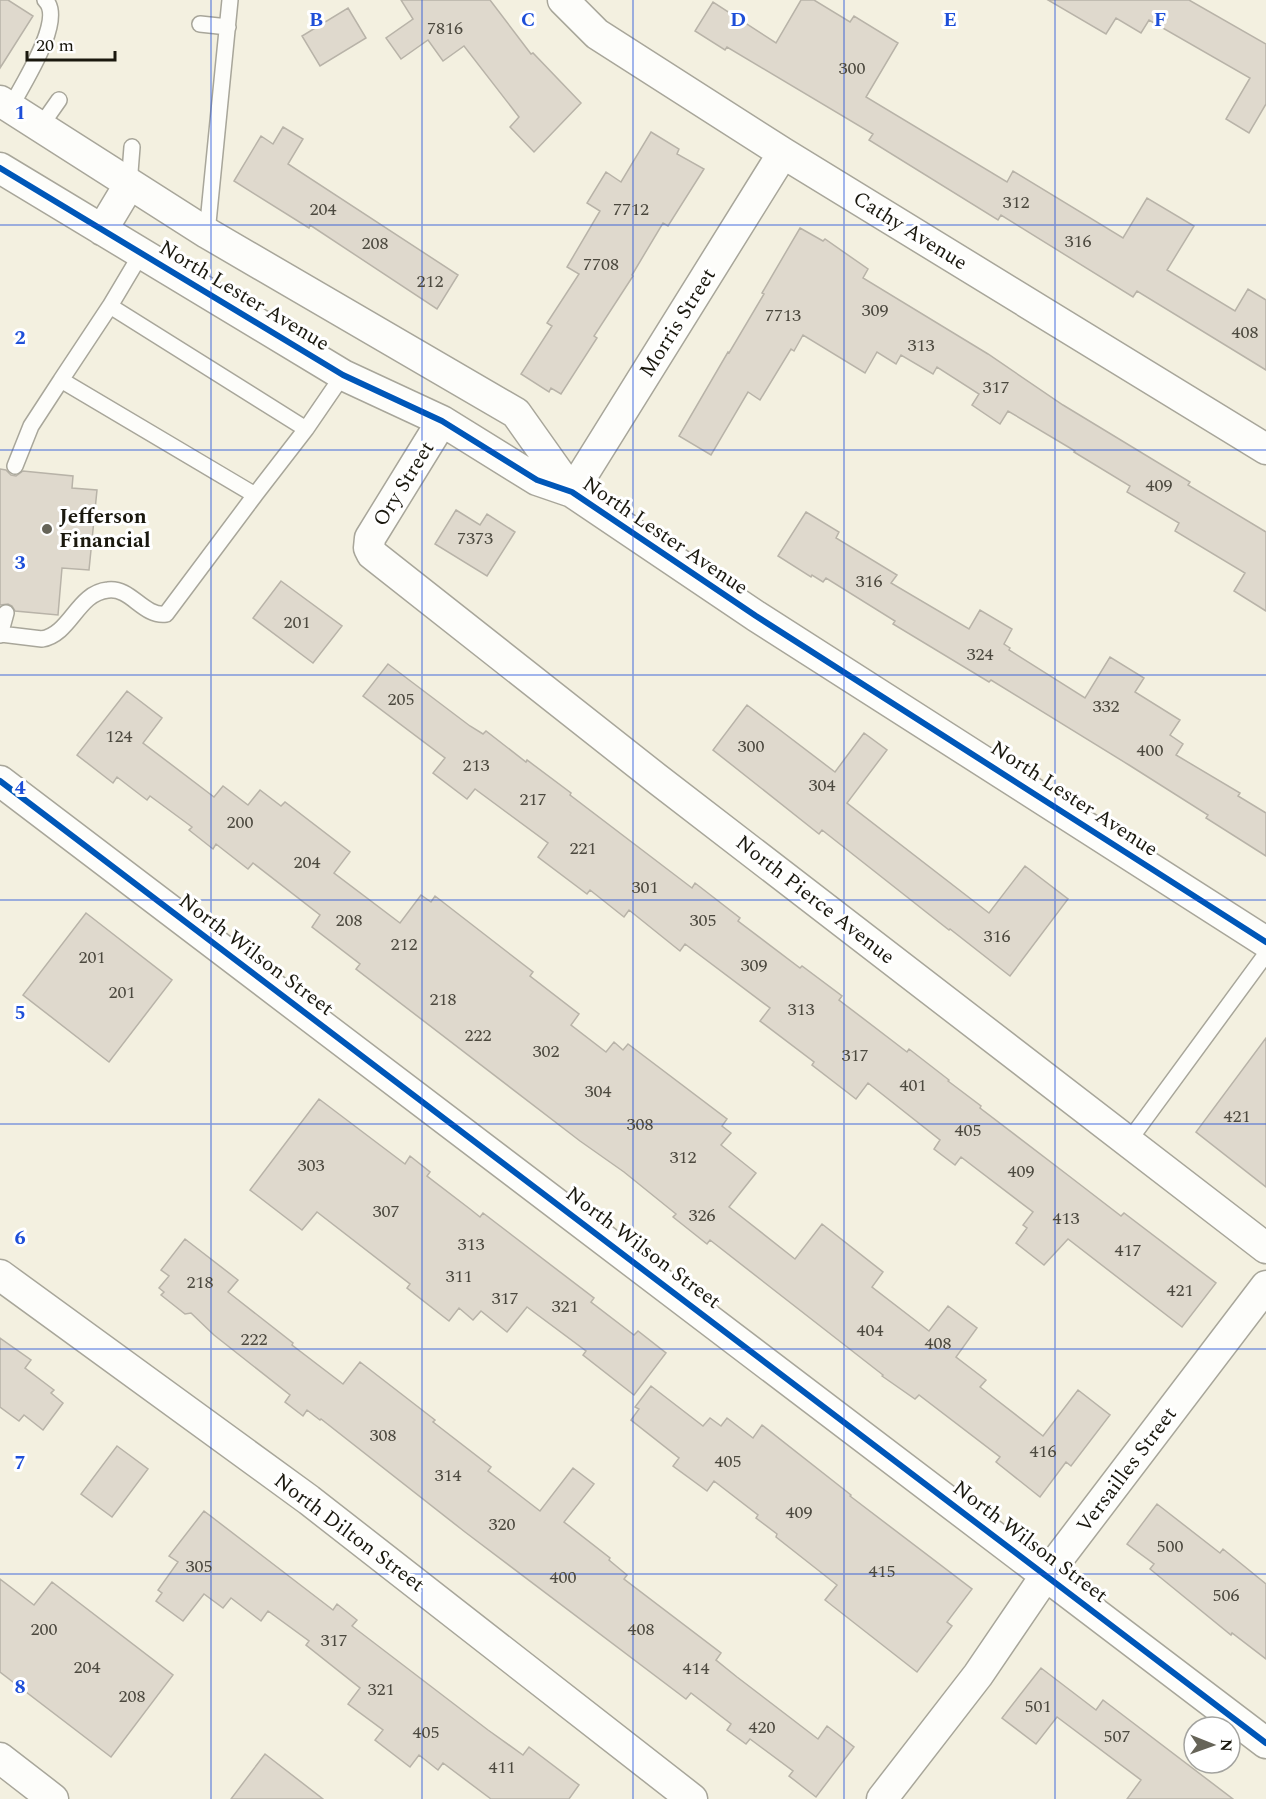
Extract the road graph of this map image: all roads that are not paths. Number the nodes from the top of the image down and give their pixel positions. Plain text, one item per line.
1 (45, 0) edge
2 (230, 0) edge
3 (563, 0) edge
4 (200, 24) dead end
5 (228, 27) junction
6 (59, 100) dead end
7 (3, 111) edge
8 (40, 128) junction
9 (132, 147) dead end
10 (783, 153) junction
11 (0, 168) edge
12 (129, 185) junction
13 (102, 230) junction
14 (207, 233) junction
15 (141, 254) junction
16 (110, 306) junction
17 (344, 375) junction
18 (61, 380) junction
19 (442, 421) junction
20 (306, 429) junction
21 (1266, 449) edge
22 (15, 466) dead end
23 (572, 492) junction
24 (255, 495) junction
25 (369, 548) joint
26 (6, 613) dead end
27 (0, 635) edge
28 (0, 781) edge
29 (1266, 942) edge
30 (1266, 954) edge
31 (1128, 1142) junction
32 (1266, 1248) edge
33 (0, 1275) edge
34 (1266, 1286) edge
35 (1046, 1575) junction
36 (1266, 1743) edge
37 (0, 1758) edge
38 (53, 1799) edge
39 (692, 1799) edge
40 (882, 1799) edge

1 - 7 lane
2 - 5 lane
3 - 10 street, Cathy Avenue
4 - 5 lane
5 - 14 lane
6 - 8 lane
7 - 8 street, North Lester Avenue
8 - 12 street, North Lester Avenue
9 - 12 lane
10 - 21 street, Cathy Avenue
10 - 23 street, Morris Street
11 - 13 street, North Lester Avenue
12 - 13 street
12 - 14 street, North Lester Avenue
13 - 15 street, North Lester Avenue
14 - 23 street, North Lester Avenue
15 - 16 lane
15 - 17 street, North Lester Avenue
16 - 18 lane
16 - 20 lane
17 - 19 street, North Lester Avenue
17 - 20 lane
18 - 22 lane
18 - 24 lane
19 - 23 street, North Lester Avenue
19 - 25 street, Ory Street
20 - 24 lane
23 - 29 street, North Lester Avenue
24 - 27 lane
25 - 31 street, North Pierce Avenue
26 - 27 lane
28 - 35 street, North Wilson Street
30 - 31 lane
31 - 32 street, North Pierce Avenue
33 - 39 street, North Dilton Street
34 - 35 street, Versailles Street
35 - 36 street, North Wilson Street
35 - 40 street, Versailles Street
37 - 38 street

